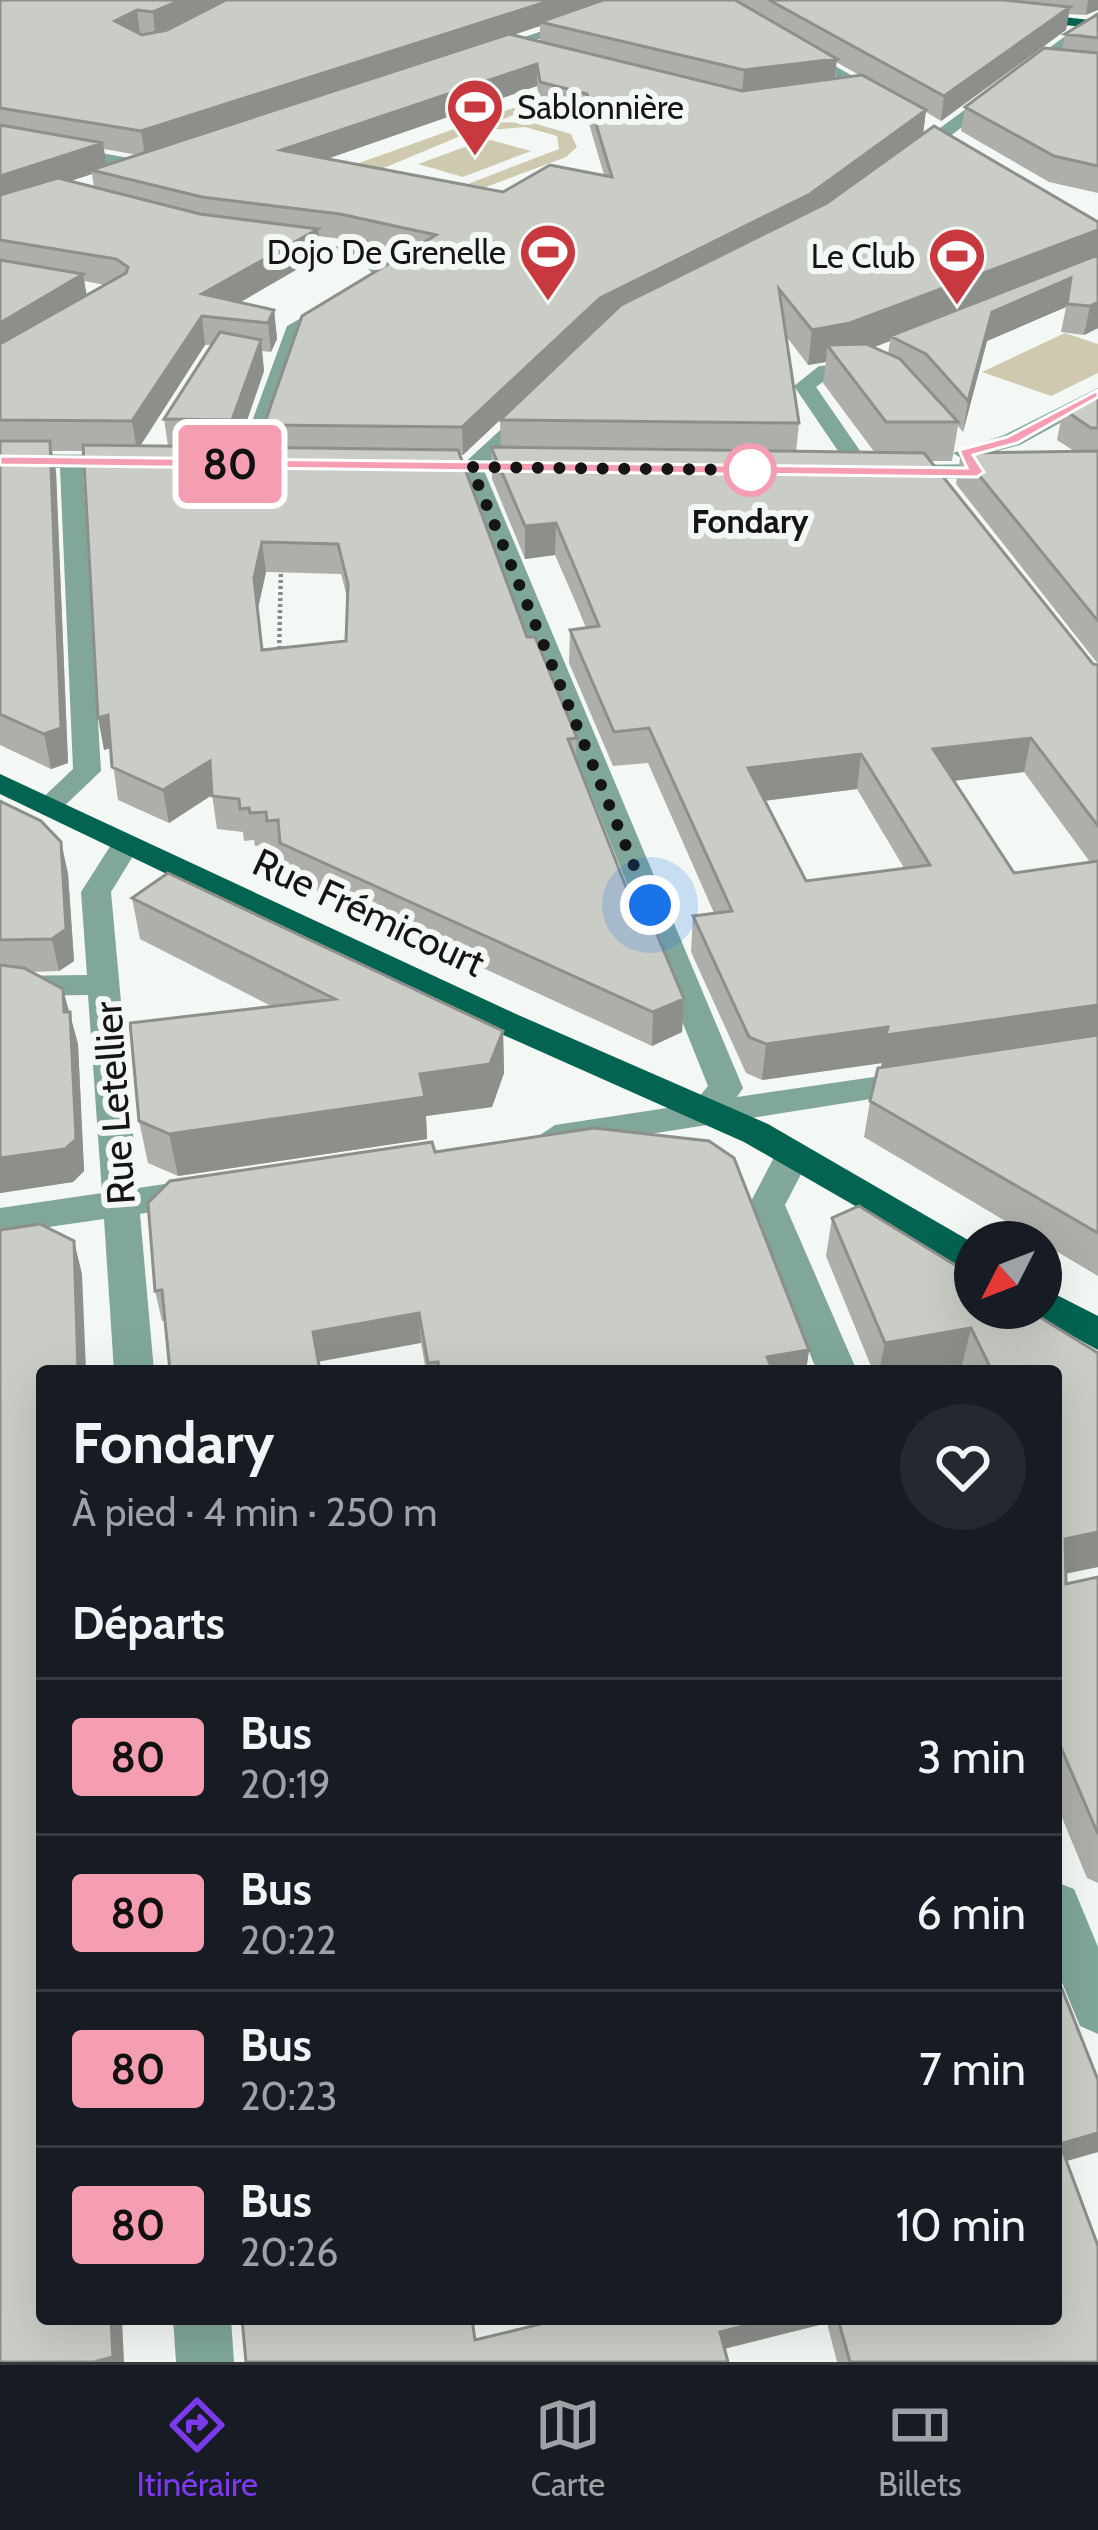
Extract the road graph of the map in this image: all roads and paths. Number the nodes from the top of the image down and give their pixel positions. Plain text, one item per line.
1 (648, 0) edge
2 (709, 0) edge
3 (997, 14) edge
4 (1095, 22) edge
5 (507, 46) junction
6 (539, 54) edge
7 (463, 61) edge
8 (865, 88) junction
9 (830, 93) edge
10 (910, 113) edge
11 (46, 136) edge
12 (11, 144) edge
13 (883, 178) edge
14 (104, 181) edge
15 (255, 240) edge
16 (894, 350) edge
17 (250, 358) edge
18 (283, 365) junction
19 (854, 368) junction
20 (898, 377) edge
21 (546, 394) edge
22 (1098, 394) edge
23 (947, 430) edge
24 (1012, 440) junction
25 (150, 458) edge
26 (0, 461) edge
27 (71, 462) junction
28 (971, 463) junction
29 (278, 465) edge
30 (457, 467) junction
31 (506, 467) edge
32 (1060, 470) junction
33 (1098, 470) edge
34 (929, 472) junction
35 (954, 504) edge
36 (281, 548) edge
37 (280, 674) edge
38 (0, 783) edge
39 (49, 805) junction
40 (126, 843) junction
41 (173, 866) junction
42 (249, 928) edge
43 (105, 985) junction
44 (369, 985) edge
45 (0, 986) edge
46 (504, 1022) junction
47 (966, 1074) edge
48 (705, 1113) junction
49 (513, 1143) edge
50 (794, 1153) junction
51 (233, 1186) edge
52 (122, 1203) junction
53 (0, 1221) edge
54 (954, 1231) edge
55 (1062, 1314) edge
56 (1098, 1335) edge
57 (134, 1365) edge
58 (834, 1365) edge
59 (1062, 1918) edge
60 (1093, 1982) edge
61 (203, 2325) edge
62 (206, 2362) edge

1 - 5 street
2 - 8 street
3 - 4 main road
4 - 13 street
5 - 6 street
5 - 7 street
8 - 9 street
8 - 10 street
11 - 12 street
12 - 14 street
15 - 18 street
16 - 19 street
17 - 18 street
18 - 29 street
19 - 20 street
19 - 34 street
21 - 30 street
22 - 24 street
23 - 28 street
24 - 28 street
24 - 32 street
25 - 27 street
26 - 27 street
27 - 39 street
28 - 32 street
28 - 34 street
30 - 31 street
30 - 48 street
32 - 33 street
34 - 35 street
36 - 37 path
38 - 39 main road, Rue Frémicourt
39 - 40 main road, Rue Frémicourt
40 - 41 main road, Rue Frémicourt
40 - 43 street, Rue Letellier
41 - 42 street
41 - 46 main road, Rue Frémicourt
43 - 45 street
43 - 52 street, Rue Letellier
44 - 46 street
46 - 48 main road, Rue Frémicourt
47 - 48 street
48 - 49 street
48 - 50 main road, Rue Frémicourt
50 - 54 main road, Rue Frémicourt
50 - 58 street
51 - 52 street
52 - 53 street
52 - 57 street, Rue Letellier
55 - 56 main road
59 - 60 street
61 - 62 street

